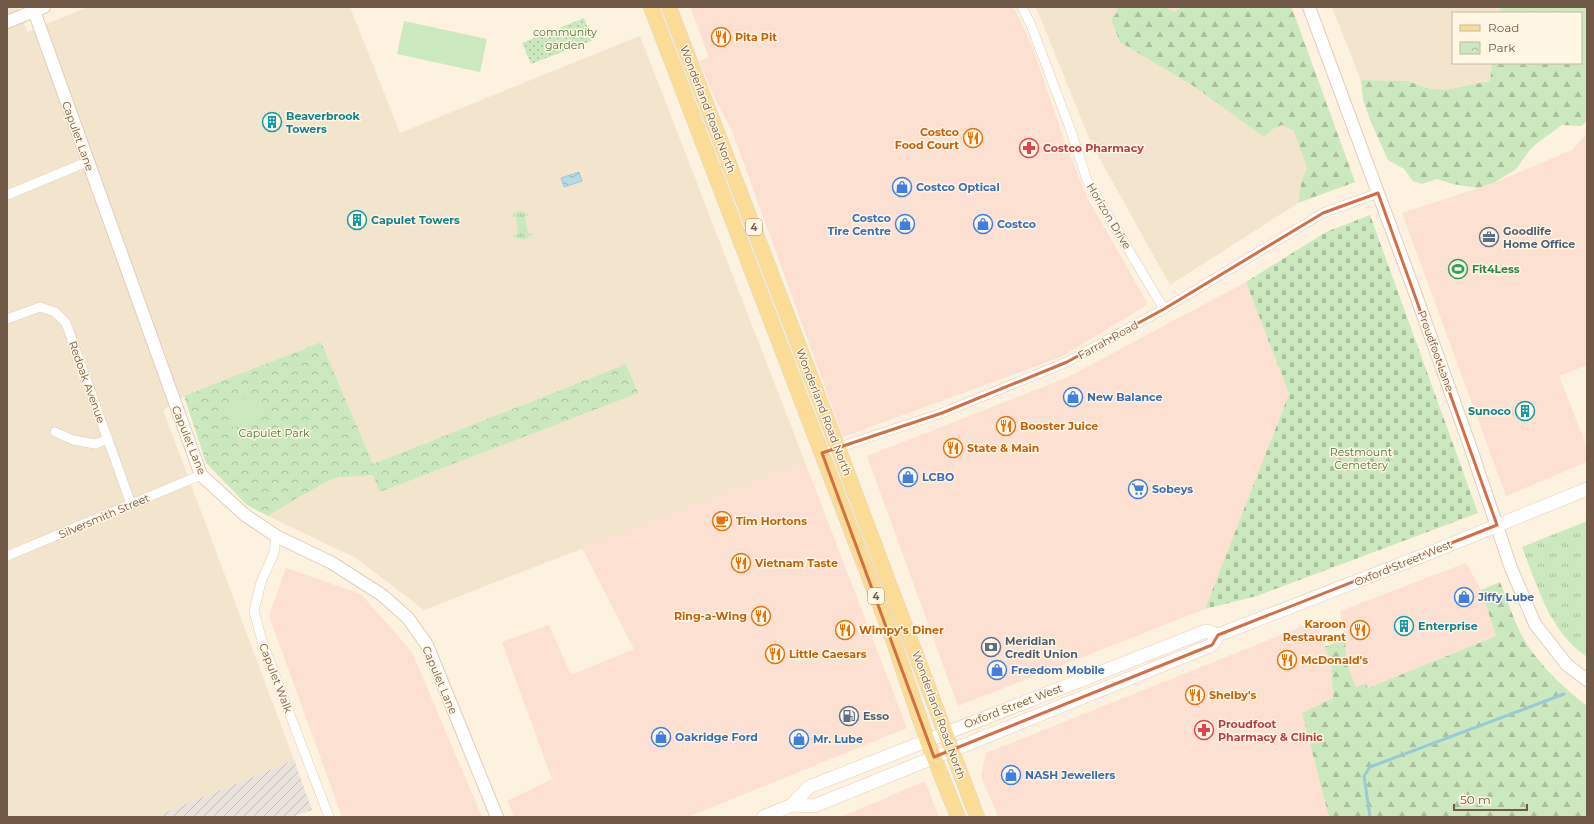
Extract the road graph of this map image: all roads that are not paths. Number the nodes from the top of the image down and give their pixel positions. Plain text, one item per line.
1 (651, 7) edge
2 (669, 7) edge
3 (1022, 7) edge
4 (1309, 7) edge
5 (37, 8) edge
6 (7, 22) edge
7 (87, 162) junction
8 (1378, 193) junction
9 (7, 195) edge
10 (1164, 309) junction
11 (7, 319) edge
12 (56, 432) dead end
13 (108, 440) junction
14 (838, 448) junction
15 (822, 453) junction
16 (201, 475) junction
17 (1587, 489) edge
18 (131, 504) junction
19 (1497, 525) junction
20 (276, 536) junction
21 (7, 556) edge
22 (1218, 635) junction
23 (1587, 680) edge
24 (945, 733) junction
25 (927, 740) junction
26 (952, 750) junction
27 (934, 757) junction
28 (792, 805) junction
29 (329, 817) edge
30 (497, 817) edge
31 (763, 817) edge
32 (958, 817) edge
33 (977, 817) edge

1 - 15 main road, Wonderland Road North / 4
2 - 14 main road, Wonderland Road North / 4
3 - 10 street, Horizon Drive
4 - 8 street, Proudfoot Lane
5 - 6 street
5 - 7 street, Capulet Lane
7 - 9 street
7 - 16 street, Capulet Lane
8 - 10 street, Farrah Road
8 - 19 street, Proudfoot Lane
10 - 14 street, Farrah Road
11 - 13 street, Redoak Avenue
12 - 13 street
13 - 18 street, Redoak Avenue
14 - 15 street, Farrah Road
14 - 24 main road, Wonderland Road North / 4
15 - 25 main road, Wonderland Road North / 4
16 - 18 street, Silversmith Street
16 - 20 street, Capulet Lane
17 - 19 main road, Oxford Street West
18 - 21 street, Silversmith Street
19 - 22 main road, Oxford Street West
19 - 23 street, Proudfoot Lane
20 - 29 street, Capulet Walk
20 - 30 street, Capulet Lane
22 - 24 main road, Oxford Street West
22 - 26 main road, Oxford Street West
24 - 25 main road, Oxford Street West
24 - 26 main road, Wonderland Road North / 4
25 - 27 main road, Wonderland Road North / 4
25 - 28 main road, Oxford Street West
26 - 27 main road, Oxford Street West
26 - 33 main road, Wonderland Road North / 4
27 - 28 main road, Oxford Street West
27 - 32 main road, Wonderland Road North / 4
28 - 31 main road, Oxford Street West

